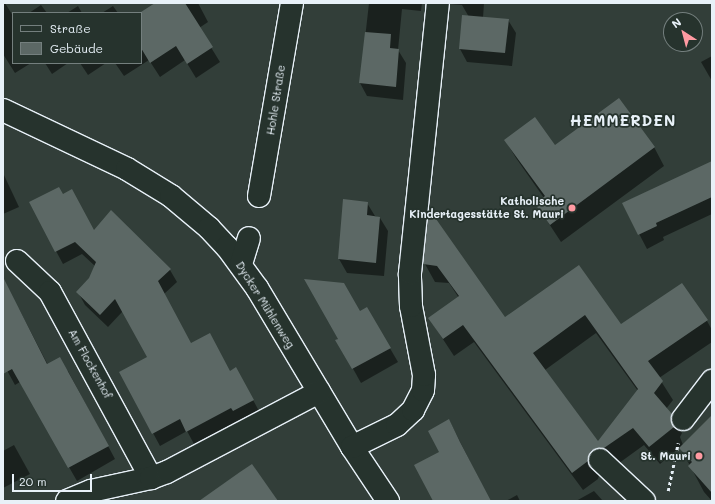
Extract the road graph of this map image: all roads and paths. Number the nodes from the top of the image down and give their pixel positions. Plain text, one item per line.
1 (292, 3) edge
2 (438, 3) edge
3 (3, 110) edge
4 (260, 196) dead end
5 (249, 238) dead end
6 (17, 260) dead end
7 (241, 264) junction
8 (712, 381) edge
9 (319, 392) junction
10 (683, 419) joint
11 (352, 447) junction
12 (600, 460) dead end
13 (151, 478) junction
14 (667, 494) dead end
15 (68, 501) edge
16 (388, 501) edge
17 (644, 501) edge

1 - 4 street, Hohle Straße
2 - 11 street
3 - 7 street, Dycker Mühlenweg
5 - 7 street
6 - 13 street, Am Flockenhof
7 - 9 street, Dycker Mühlenweg
8 - 10 street
9 - 11 street, Dycker Mühlenweg
9 - 13 street
10 - 14 path
11 - 16 street, Dycker Mühlenweg
12 - 17 street
13 - 15 street

